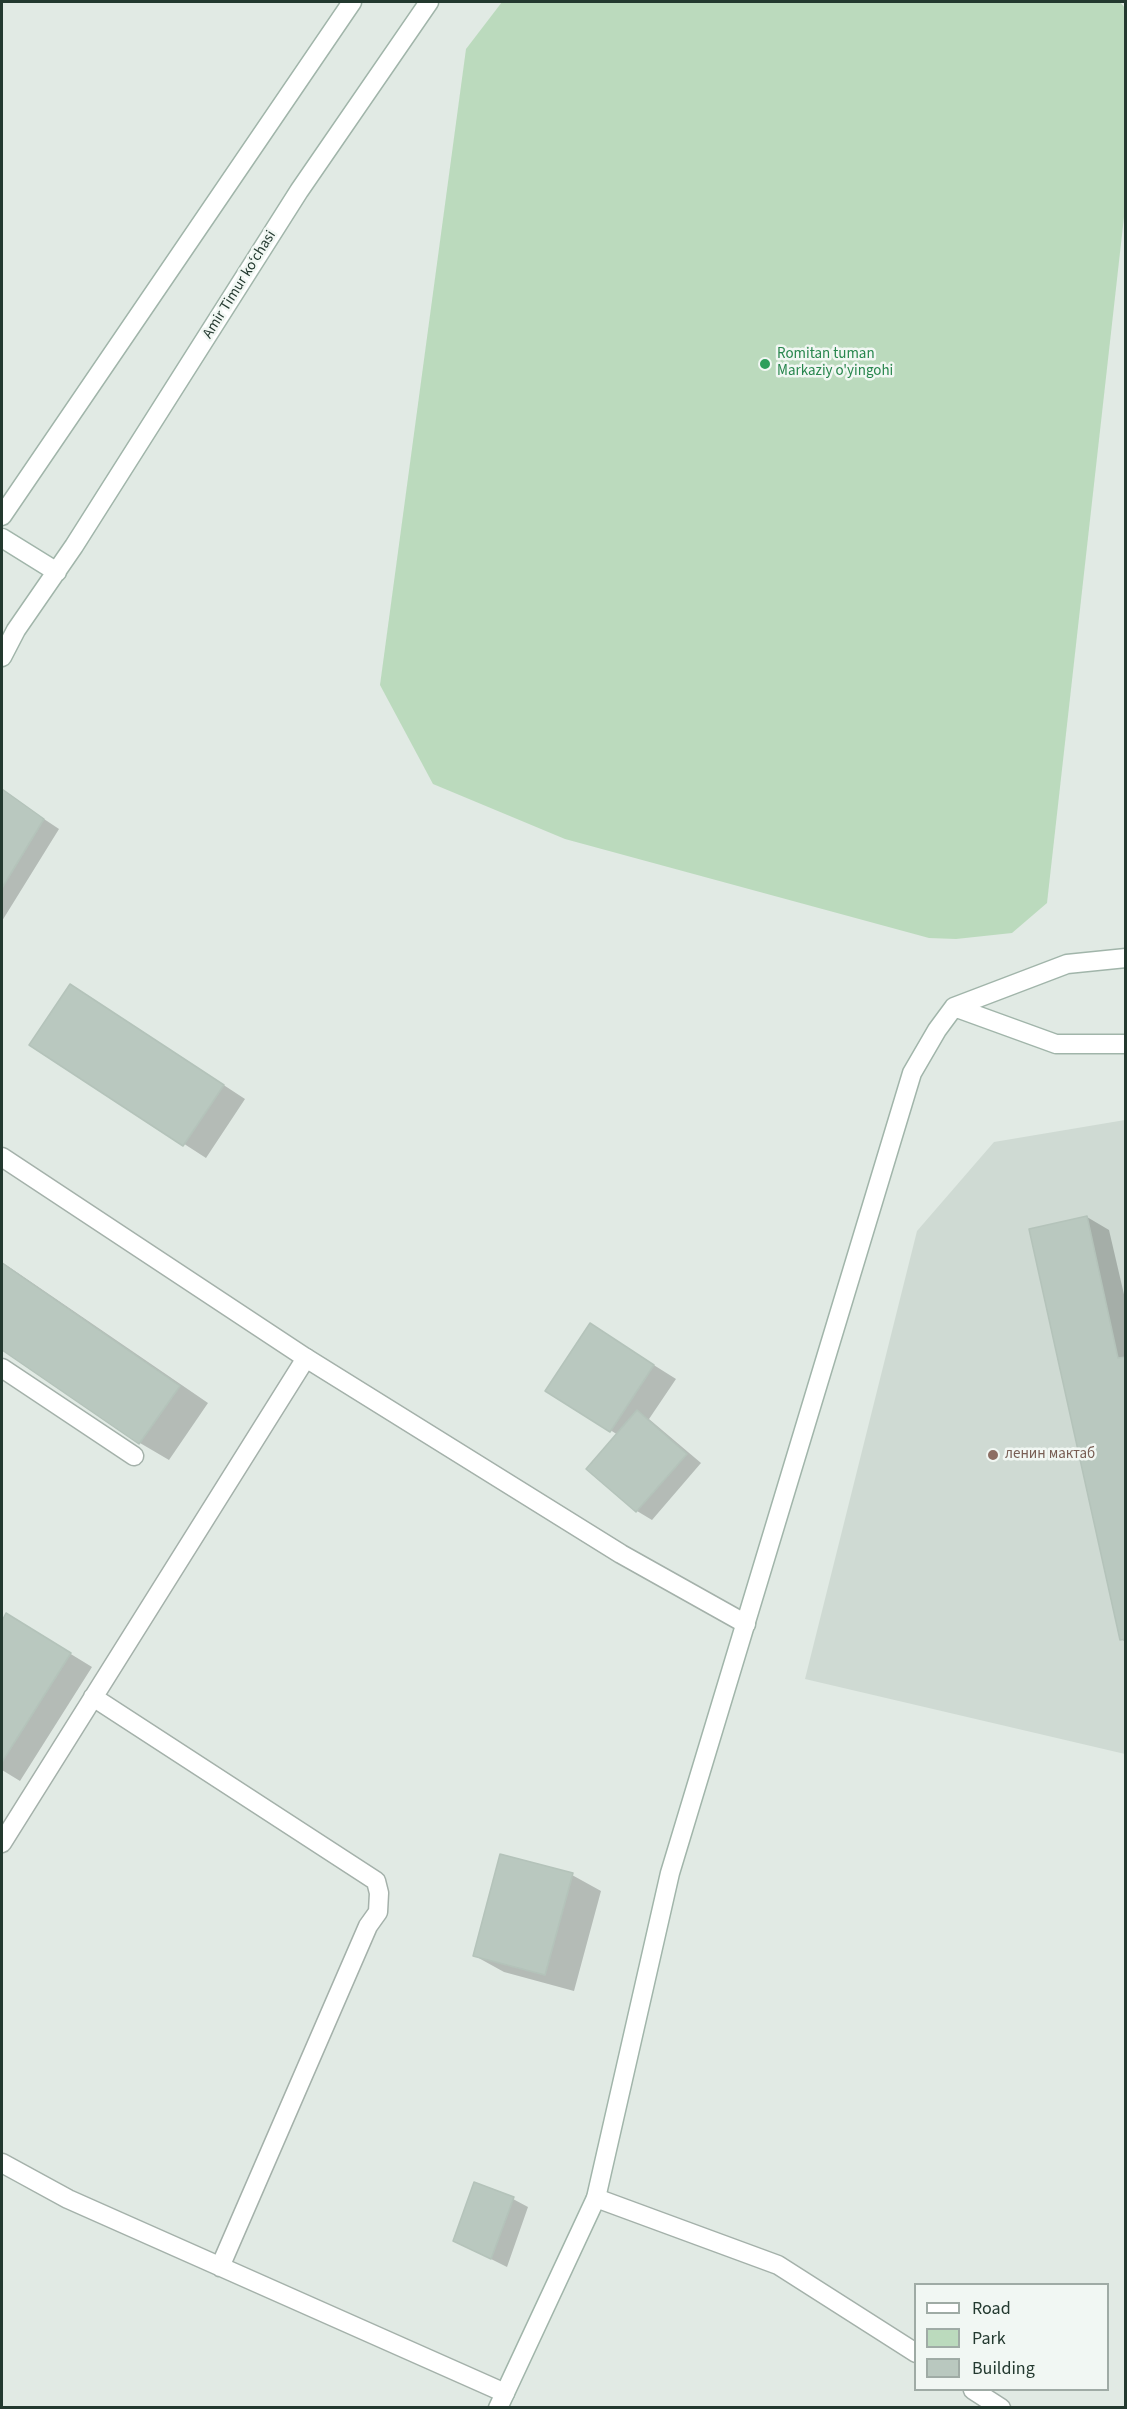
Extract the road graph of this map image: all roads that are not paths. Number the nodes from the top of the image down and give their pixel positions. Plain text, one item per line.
1 (352, 2) edge
2 (429, 2) edge
3 (2, 516) edge
4 (2, 538) edge
5 (57, 572) junction
6 (9, 626) edge
7 (2, 657) edge
8 (1125, 958) edge
9 (954, 1007) junction
10 (1125, 1044) edge
11 (2, 1157) edge
12 (306, 1358) junction
13 (2, 1368) edge
14 (134, 1456) dead end
15 (746, 1624) junction
16 (93, 1697) junction
17 (2, 1843) edge
18 (2, 2163) edge
19 (596, 2198) junction
20 (220, 2267) junction
21 (914, 2352) edge
22 (976, 2391) edge
23 (501, 2400) edge
24 (1001, 2408) edge

1 - 3 street
2 - 5 street, Amir Timur ko‘chasi
4 - 5 street
5 - 6 street, Amir Timur ko‘chasi
6 - 7 street, Amir Timur ko‘chasi
8 - 9 street
9 - 10 street
9 - 15 street
11 - 12 street
12 - 15 street
12 - 16 street
13 - 14 street
15 - 19 street
16 - 17 street
16 - 20 street
18 - 20 street
19 - 21 street
19 - 23 street
20 - 23 street
22 - 24 street

